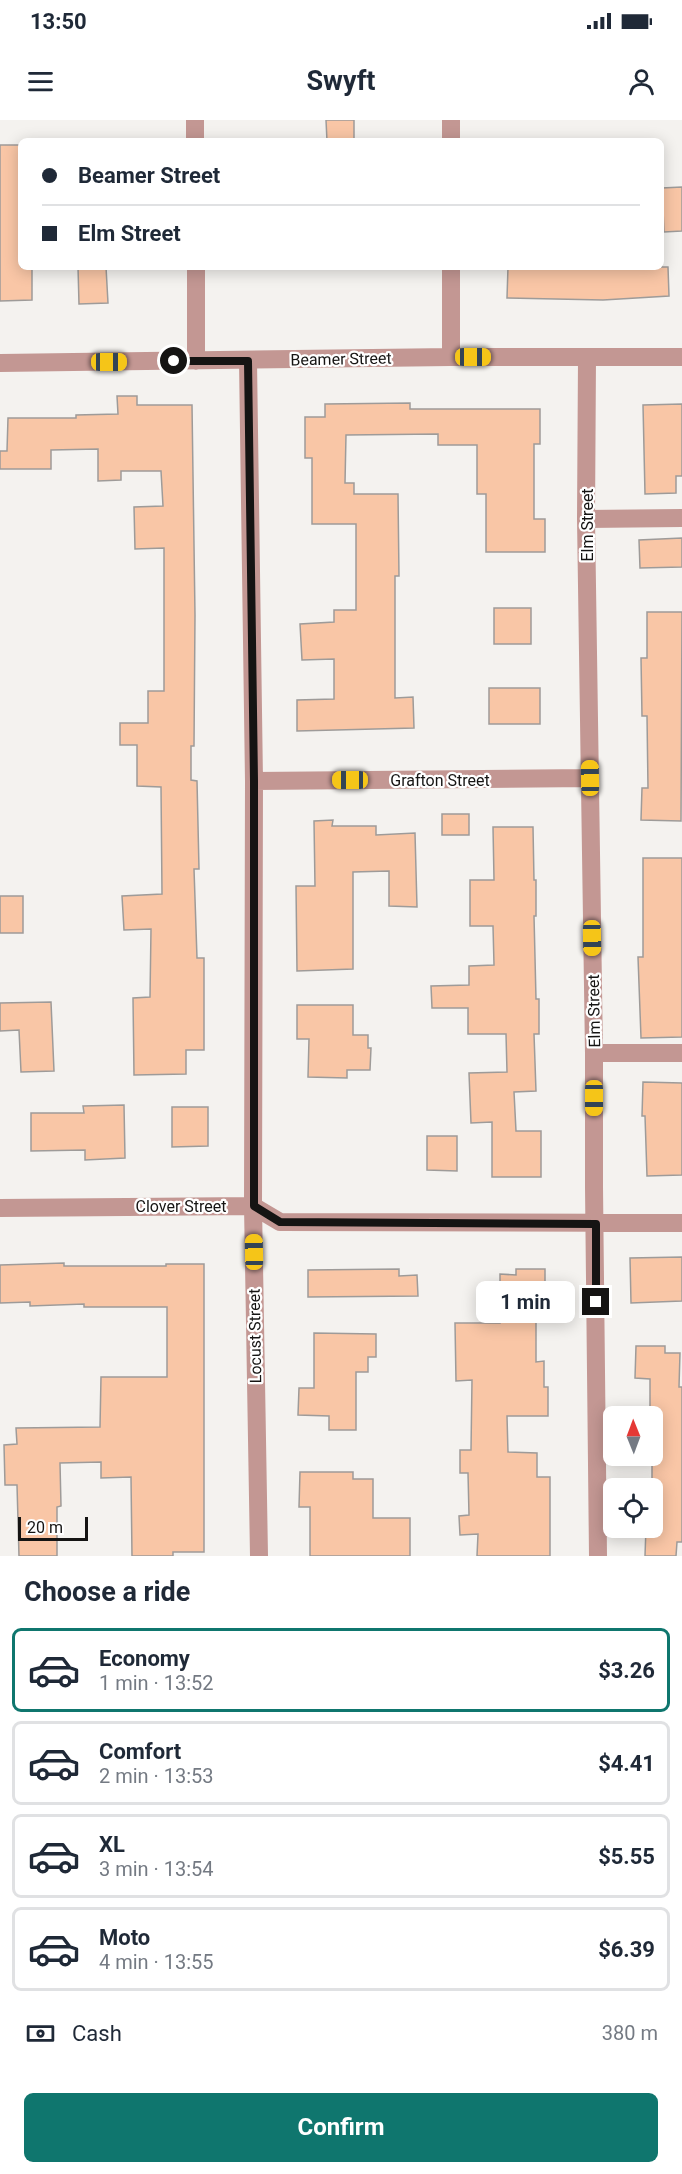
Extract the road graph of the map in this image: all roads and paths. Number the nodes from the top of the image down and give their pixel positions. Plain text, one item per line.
1 (195, 120) edge
2 (451, 120) edge
3 (195, 138) edge
4 (451, 138) edge
5 (196, 270) edge
6 (451, 270) edge
7 (451, 357) junction
8 (682, 357) edge
9 (587, 358) junction
10 (196, 361) junction
11 (248, 361) junction
12 (0, 363) edge
13 (682, 518) edge
14 (586, 519) junction
15 (590, 778) junction
16 (254, 781) junction
17 (594, 1053) junction
18 (682, 1053) edge
19 (254, 1206) junction
20 (0, 1208) edge
21 (682, 1223) edge
22 (596, 1224) junction
23 (259, 1556) edge
24 (598, 1556) edge

1 - 3 street
2 - 4 street
5 - 10 street
6 - 7 street
7 - 9 street, Beamer Street
7 - 11 street, Beamer Street
8 - 9 street, Beamer Street
9 - 14 street, Elm Street
10 - 11 street, Beamer Street
10 - 12 street, Beamer Street
11 - 16 street, Locust Street
13 - 14 street
14 - 15 street, Elm Street
15 - 16 street, Grafton Street
15 - 17 street, Elm Street
16 - 19 street, Locust Street
17 - 18 street
17 - 22 street, Elm Street
19 - 20 street, Clover Street
19 - 22 street
19 - 23 street, Locust Street
21 - 22 street
22 - 24 street, Elm Street

